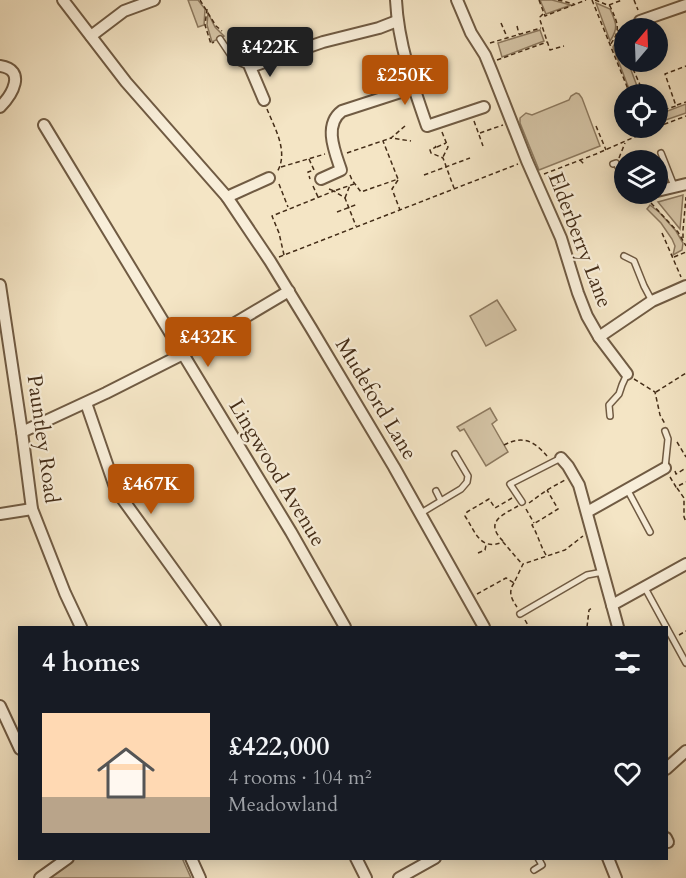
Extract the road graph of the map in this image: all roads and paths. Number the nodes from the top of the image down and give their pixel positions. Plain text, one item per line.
1 (63, 0) edge
2 (154, 0) edge
3 (200, 0) edge
4 (396, 0) edge
5 (457, 0) edge
6 (539, 0) edge
7 (558, 0) edge
8 (586, 0) edge
9 (594, 0) edge
10 (622, 0) edge
11 (575, 5) junction
12 (608, 5) junction
13 (686, 5) edge
14 (207, 9) junction
15 (544, 13) junction
16 (535, 16) dead end
17 (540, 18) junction
18 (616, 18) edge
19 (649, 18) edge
20 (397, 21) junction
21 (501, 23) dead end
22 (517, 26) dead end
23 (542, 28) junction
24 (520, 34) junction
25 (91, 36) junction
26 (507, 38) junction
27 (220, 39) junction
28 (614, 39) edge
29 (547, 42) junction
30 (610, 45) junction
31 (479, 46) junction
32 (564, 46) dead end
33 (488, 63) junction
34 (8, 65) edge
35 (686, 66) edge
36 (250, 67) junction
37 (626, 84) edge
38 (413, 88) junction
39 (264, 100) joint
40 (686, 102) edge
41 (676, 106) junction
42 (0, 107) edge
43 (484, 107) dead end
44 (668, 109) edge
45 (471, 112) junction
46 (686, 116) edge
47 (510, 117) junction
48 (438, 122) junction
49 (668, 123) edge
50 (44, 125) dead end
51 (405, 126) dead end
52 (596, 126) dead end
53 (479, 134) junction
54 (391, 138) junction
55 (632, 138) edge
56 (627, 140) junction
57 (383, 141) junction
58 (411, 141) dead end
59 (447, 143) junction
60 (483, 146) dead end
61 (606, 150) junction
62 (622, 150) edge
63 (335, 154) junction
64 (443, 158) junction
65 (470, 158) dead end
66 (580, 160) junction
67 (527, 161) junction
68 (585, 165) dead end
69 (668, 165) edge
70 (446, 167) junction
71 (280, 168) junction
72 (348, 170) dead end
73 (424, 175) dead end
74 (535, 178) junction
75 (321, 179) dead end
76 (398, 179) junction
77 (266, 180) junction
78 (355, 184) junction
79 (351, 185) junction
80 (680, 186) edge
81 (329, 189) dead end
82 (454, 189) junction
83 (334, 191) junction
84 (228, 197) junction
85 (686, 197) edge
86 (345, 198) junction
87 (358, 204) dead end
88 (653, 204) edge
89 (348, 207) junction
90 (289, 209) junction
91 (400, 210) junction
92 (337, 212) dead end
93 (357, 227) junction
94 (662, 233) dead end
95 (683, 238) junction
96 (686, 246) edge
97 (686, 252) edge
98 (284, 255) junction
99 (624, 256) dead end
100 (673, 258) junction
101 (270, 261) junction
102 (684, 283) edge
103 (0, 285) edge
104 (289, 291) junction
105 (652, 301) junction
106 (599, 337) junction
107 (183, 354) junction
108 (686, 373) edge
109 (627, 375) junction
110 (655, 392) junction
111 (86, 403) junction
112 (610, 416) dead end
113 (665, 428) joint
114 (22, 432) junction
115 (677, 442) dead end
116 (504, 445) dead end
117 (455, 454) dead end
118 (686, 457) edge
119 (556, 460) junction
120 (665, 468) junction
121 (686, 468) edge
122 (573, 475) junction
123 (686, 482) edge
124 (676, 488) junction
125 (627, 489) junction
126 (547, 490) junction
127 (436, 491) dead end
128 (518, 495) junction
129 (441, 501) junction
130 (522, 502) joint
131 (32, 509) junction
132 (587, 512) junction
133 (0, 514) edge
134 (420, 514) junction
135 (686, 522) edge
136 (535, 523) junction
137 (591, 530) junction
138 (650, 531) dead end
139 (503, 542) junction
140 (487, 544) junction
141 (485, 550) junction
142 (478, 553) dead end
143 (487, 554) dead end
144 (546, 555) junction
145 (523, 564) junction
146 (686, 564) edge
147 (603, 572) junction
148 (514, 583) junction
149 (645, 588) junction
150 (468, 599) junction
151 (612, 605) junction
152 (593, 607) dead end
153 (520, 614) junction
154 (81, 626) edge
155 (214, 626) edge
156 (344, 626) edge
157 (483, 626) edge
158 (528, 626) edge
159 (587, 626) edge
160 (618, 626) edge
161 (666, 626) edge
162 (668, 630) edge
163 (686, 663) edge
164 (0, 706) edge
165 (18, 745) edge
166 (686, 751) edge
167 (669, 766) edge
168 (65, 860) edge
169 (192, 860) edge
170 (357, 860) edge
171 (431, 860) edge
172 (539, 860) edge
173 (609, 860) edge
174 (534, 870) dead end
175 (40, 878) edge
176 (200, 878) edge
177 (366, 878) edge
178 (399, 878) edge
179 (615, 878) edge

1 - 25 street, Mudeford Lane
2 - 25 street
3 - 14 path
4 - 20 street
5 - 31 street, Elderberry Lane
6 - 15 path
7 - 11 path
8 - 11 path
9 - 12 path
9 - 30 path
10 - 12 path
11 - 15 path
12 - 18 path
13 - 19 street
14 - 27 path
14 - 27 path
15 - 17 path
16 - 17 path
17 - 23 path
20 - 36 street
20 - 38 street
21 - 26 path
22 - 24 path
23 - 24 path
23 - 29 path
24 - 26 path
25 - 84 street, Mudeford Lane
26 - 31 path
27 - 36 lane
28 - 30 path
29 - 32 path
29 - 33 path
30 - 37 path
31 - 33 street, Elderberry Lane
33 - 47 street, Elderberry Lane
34 - 42 street
35 - 41 path
36 - 39 street
38 - 48 street
38 - 63 street
39 - 71 path
40 - 41 path
41 - 44 path
43 - 45 street
45 - 48 street
45 - 53 path
46 - 49 path
47 - 53 path
47 - 67 street, Elderberry Lane
48 - 59 path
50 - 107 street, Lingwood Avenue
51 - 54 path
52 - 61 path
53 - 60 path
54 - 57 path
54 - 58 path
55 - 56 path
56 - 61 path
56 - 62 path
57 - 63 path
57 - 76 path
59 - 64 path
59 - 64 path
61 - 66 path
63 - 71 path
63 - 75 street
64 - 70 path
65 - 70 path
66 - 68 path
66 - 74 path
67 - 74 street, Elderberry Lane
67 - 82 path
69 - 80 lane
70 - 73 path
70 - 82 path
71 - 77 path
72 - 78 path
74 - 106 street, Elderberry Lane
76 - 78 path
76 - 91 path
77 - 84 street
77 - 90 path
78 - 79 path
79 - 83 path
79 - 86 path
81 - 83 path
82 - 91 path
83 - 86 path
83 - 90 path
84 - 101 street, Mudeford Lane
85 - 95 path
86 - 89 path
87 - 89 path
88 - 95 path
89 - 92 path
89 - 93 path
90 - 98 path
91 - 93 path
93 - 98 path
94 - 100 path
95 - 96 path
97 - 100 path
98 - 101 path
99 - 105 lane
100 - 102 path
101 - 104 street, Mudeford Lane
102 - 105 street
103 - 114 street, Pauntley Road
104 - 107 street
104 - 134 street, Mudeford Lane
105 - 106 street
106 - 109 street, Elderberry Lane
107 - 111 street
107 - 156 street, Lingwood Avenue
108 - 110 path
109 - 110 path
109 - 112 lane
110 - 113 path
111 - 114 street
111 - 155 street
113 - 120 lane
114 - 131 street, Pauntley Road
115 - 118 path
116 - 119 path
117 - 129 lane
119 - 122 street
119 - 128 lane
120 - 121 path
120 - 124 path
120 - 125 street
122 - 126 path
122 - 132 street
123 - 124 path
124 - 135 path
125 - 132 street
125 - 138 lane
126 - 136 path
126 - 136 path
127 - 129 lane
128 - 130 lane
128 - 140 path
129 - 134 lane
130 - 139 path
131 - 133 street
131 - 154 street, Pauntley Road
132 - 137 street
134 - 150 street, Mudeford Lane
136 - 144 path
137 - 144 path
137 - 147 street
139 - 140 path
139 - 145 path
140 - 141 path
141 - 142 path
141 - 143 path
144 - 145 path
145 - 148 path
146 - 149 street
147 - 151 street
147 - 153 lane
148 - 150 path
148 - 153 path
149 - 151 street
149 - 161 lane
150 - 157 street, Mudeford Lane
151 - 160 street
152 - 159 path
153 - 158 path
162 - 163 lane
164 - 165 street
166 - 167 street
168 - 175 street
169 - 176 street
170 - 177 street
171 - 178 street
172 - 174 lane
173 - 179 street

